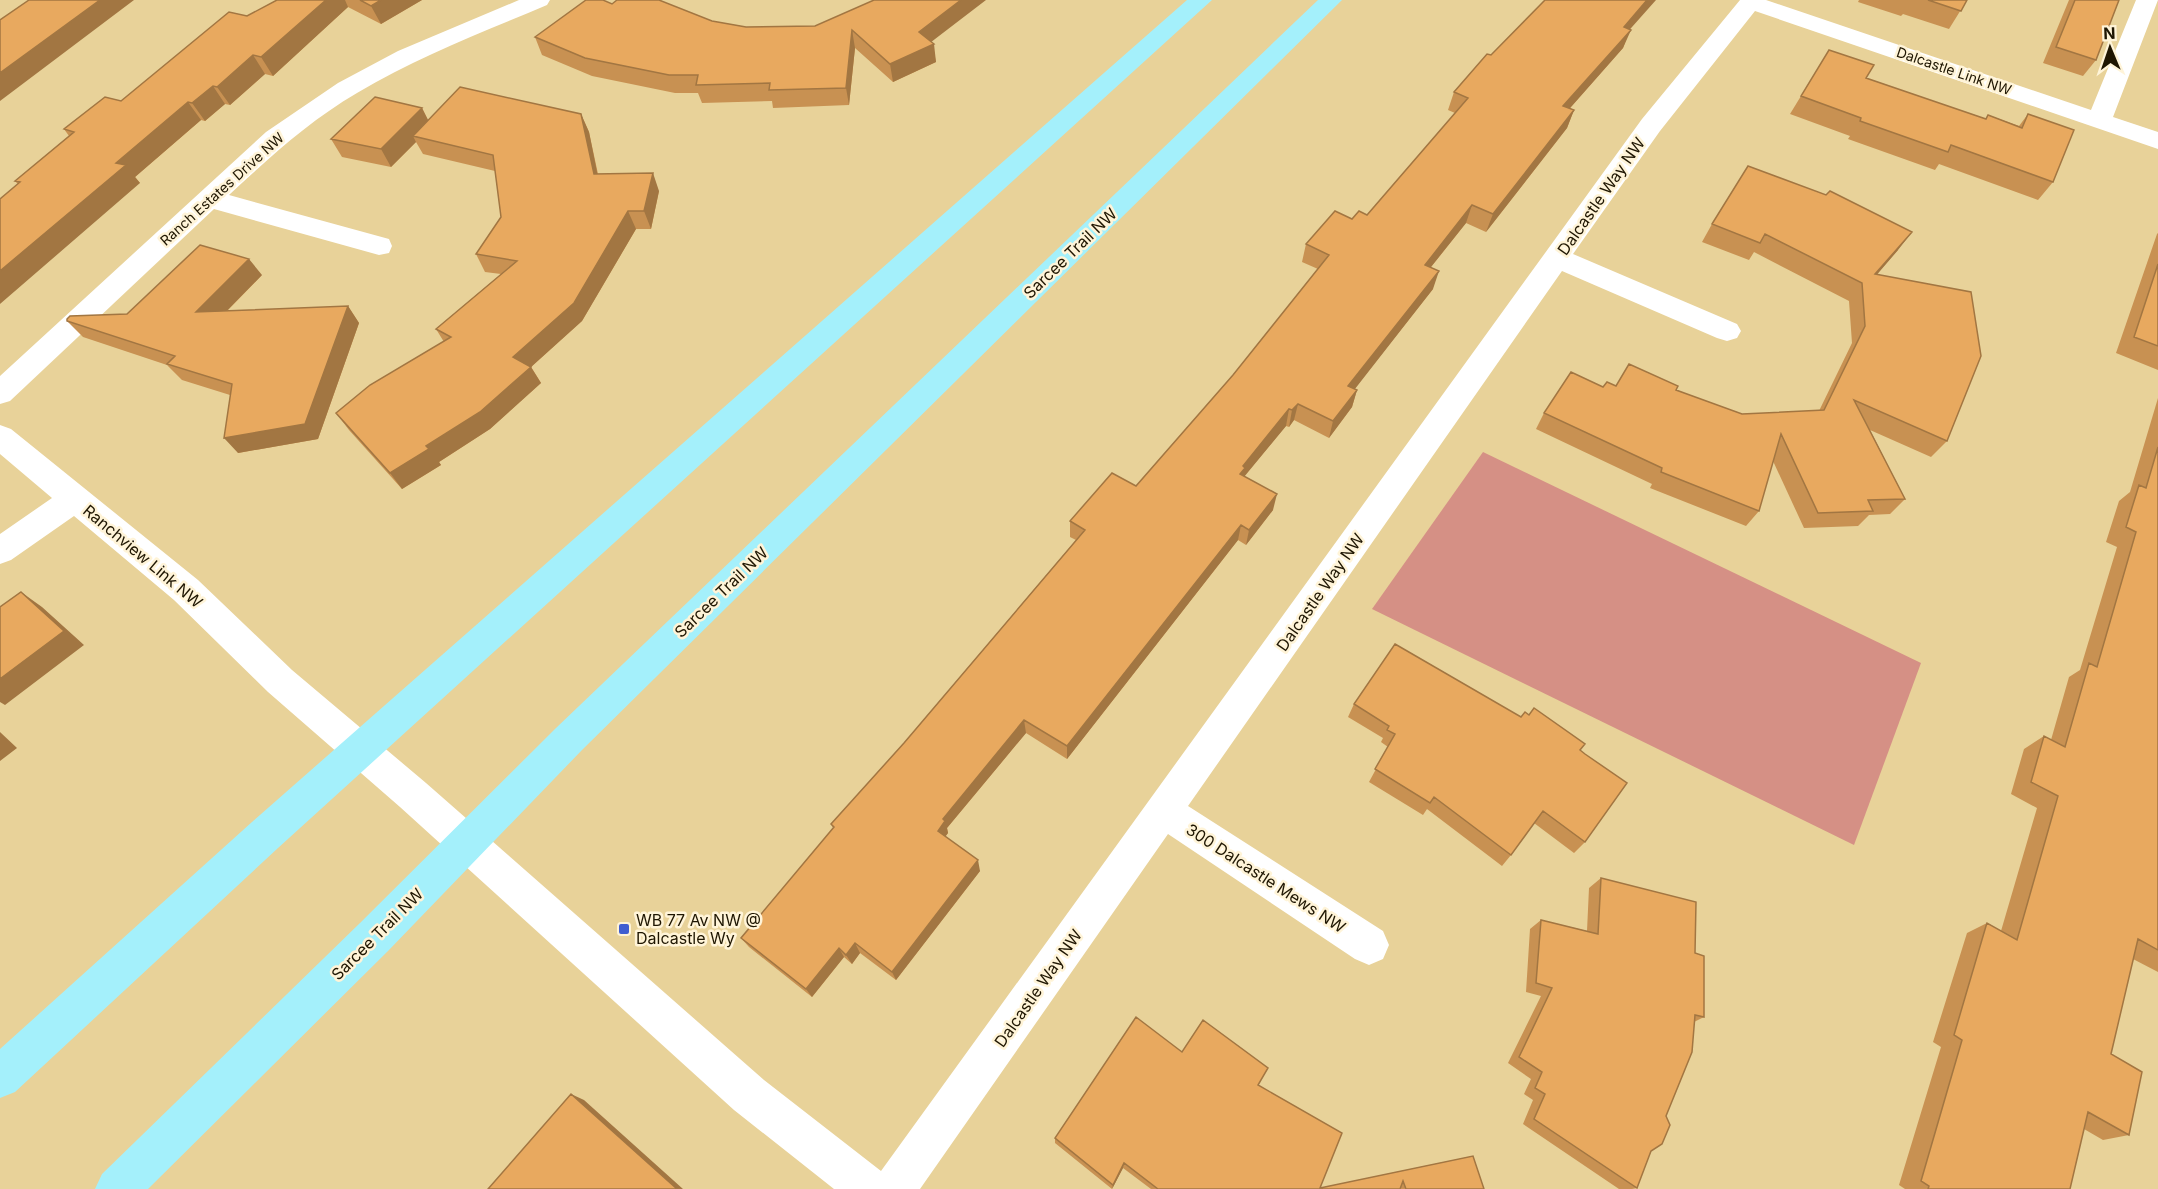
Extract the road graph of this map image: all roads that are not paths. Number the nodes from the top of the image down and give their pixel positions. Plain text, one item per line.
1 (539, 0) edge
2 (1201, 0) edge
3 (1331, 0) edge
4 (2147, 0) edge
5 (1751, 1) edge
6 (2099, 120) junction
7 (2158, 141) edge
8 (210, 199) junction
9 (379, 246) dead end
10 (1557, 258) junction
11 (1727, 331) dead end
12 (0, 393) edge
13 (0, 438) edge
14 (75, 499) junction
15 (0, 551) edge
16 (1164, 811) junction
17 (1368, 945) dead end
18 (0, 1077) edge
19 (117, 1189) edge
20 (869, 1189) edge
21 (894, 1189) edge

1 - 8 street, Ranch Estates Drive NW
2 - 18 main road
3 - 19 main road, Sarcee Trail NW
4 - 6 street
5 - 6 street, Dalcastle Link NW
5 - 10 street, Dalcastle Way NW
6 - 7 street, Dalcastle Link NW
8 - 9 street
8 - 12 street, Ranch Estates Drive NW
10 - 11 street
10 - 16 street, Dalcastle Way NW
13 - 14 street, Ranchview Link NW
14 - 15 street
14 - 20 street, Ranchview Link NW
16 - 17 street, 300 Dalcastle Mews NW
16 - 21 street, Dalcastle Way NW

